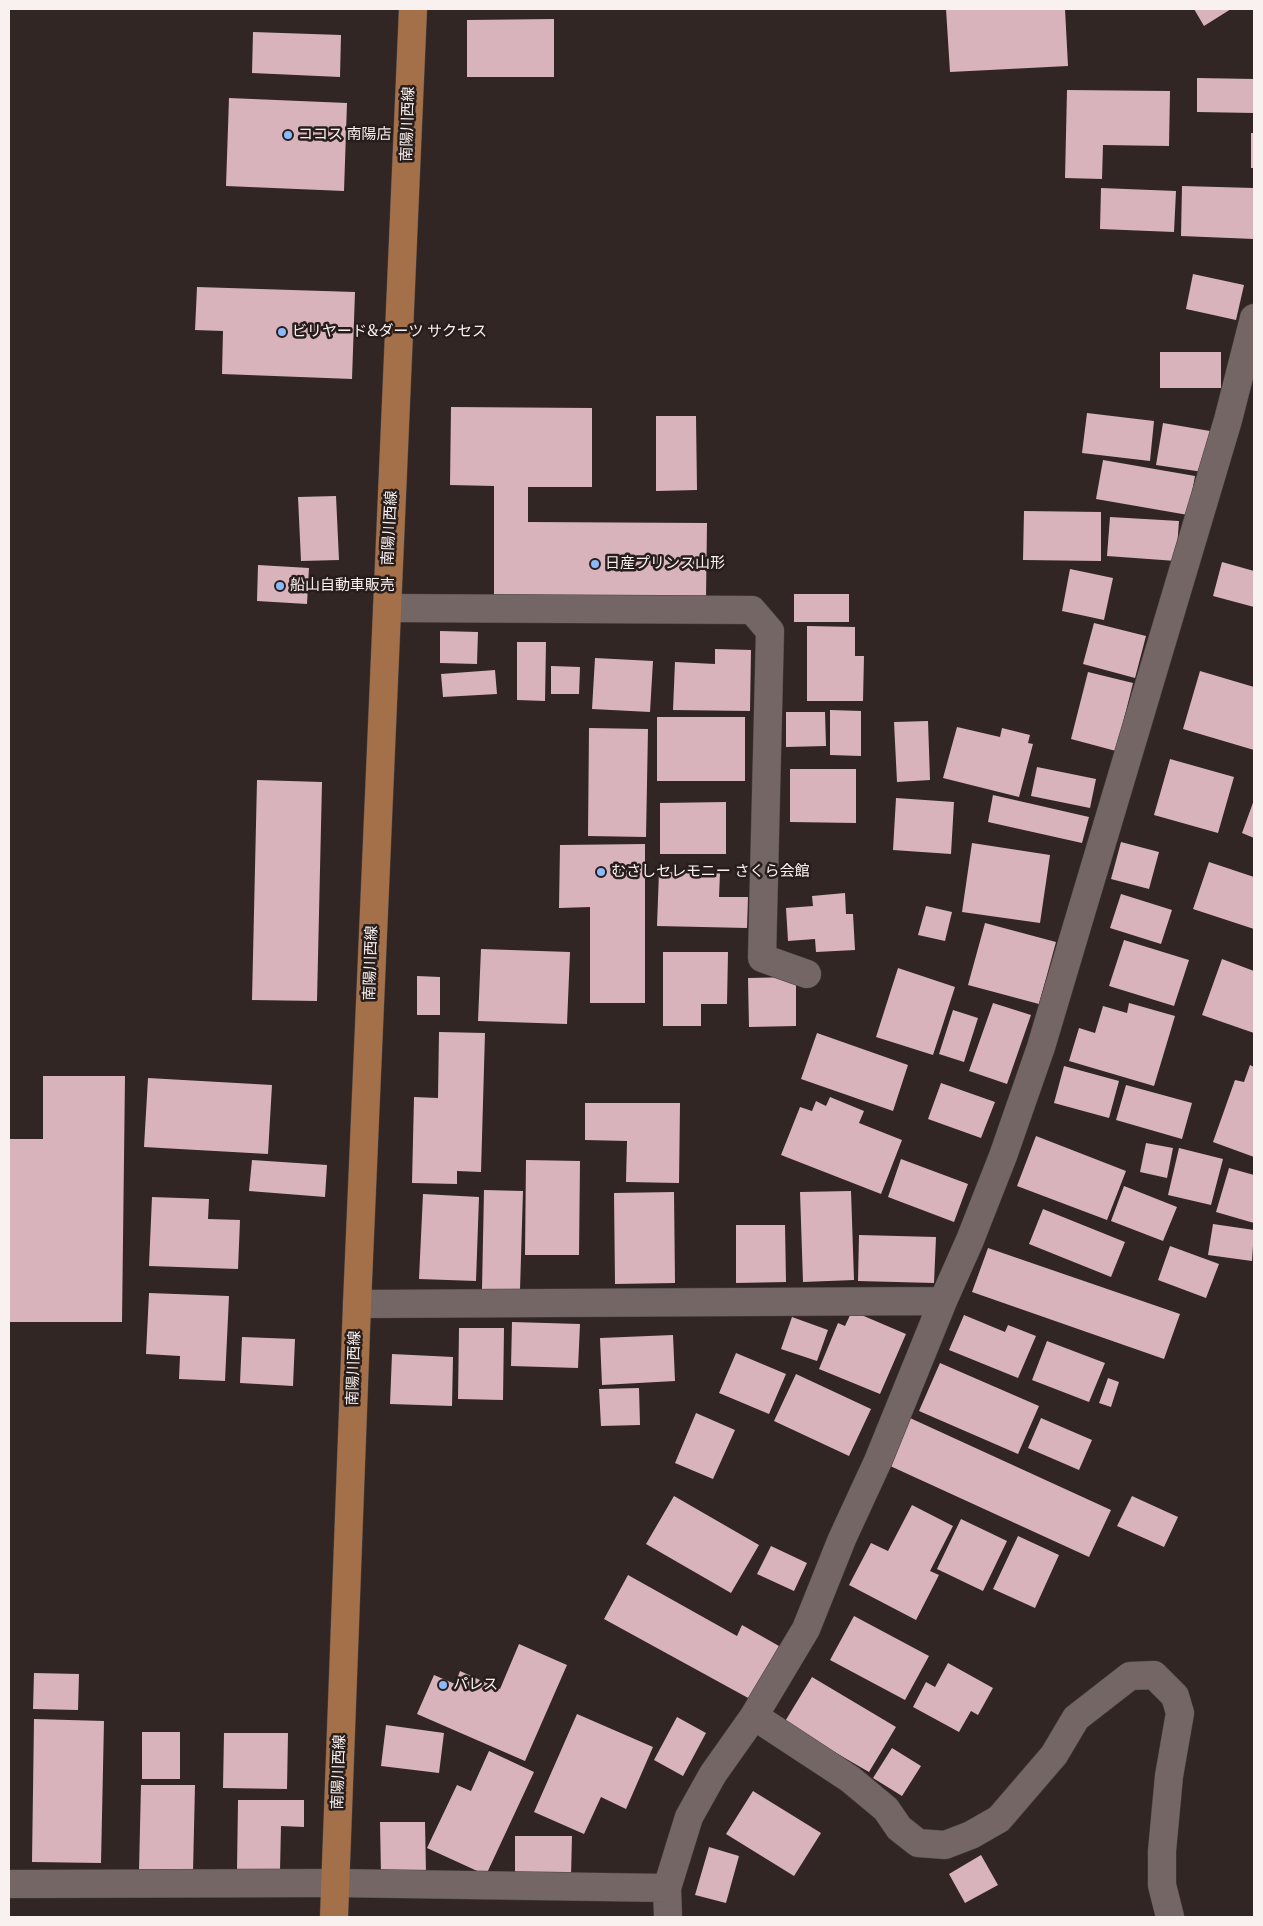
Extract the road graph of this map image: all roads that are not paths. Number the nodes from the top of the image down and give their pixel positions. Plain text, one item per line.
1 (413, 9) edge
2 (1254, 318) edge
3 (387, 608) junction
4 (807, 974) dead end
5 (943, 1302) junction
6 (356, 1304) junction
7 (754, 1716) junction
8 (335, 1883) junction
9 (9, 1884) edge
10 (667, 1888) junction
11 (334, 1917) edge
12 (668, 1917) edge
13 (1170, 1917) edge

1 - 3 main road, 南陽川西線
2 - 5 lane
3 - 4 lane
3 - 6 main road, 南陽川西線
5 - 6 lane
5 - 7 lane
6 - 8 main road, 南陽川西線
7 - 10 lane
7 - 13 lane
8 - 9 lane
8 - 10 lane
8 - 11 main road, 南陽川西線
10 - 12 lane

